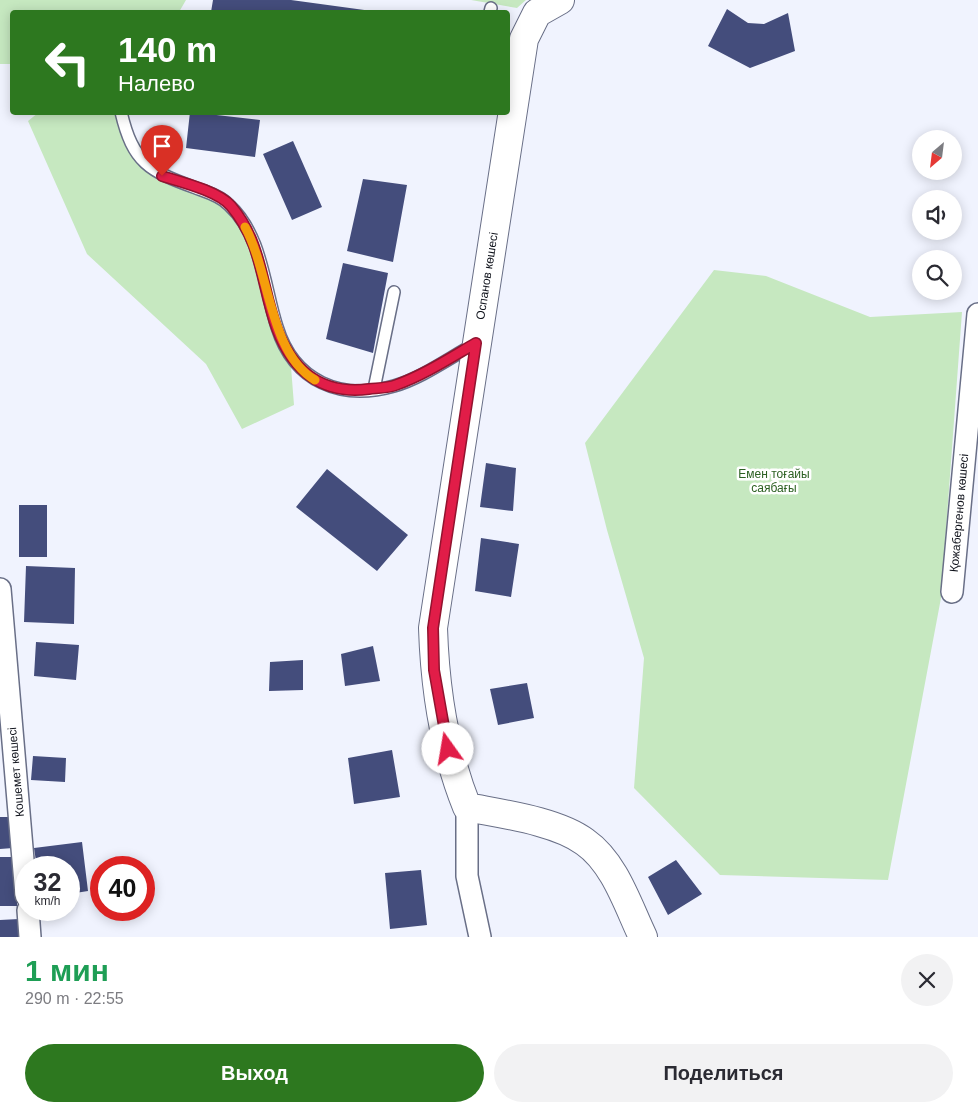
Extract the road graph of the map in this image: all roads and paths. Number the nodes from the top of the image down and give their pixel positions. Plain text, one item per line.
1 (560, 0) edge
2 (512, 96) edge
3 (510, 110) edge
4 (122, 115) edge
5 (509, 115) edge
6 (394, 292) dead end
7 (978, 314) edge
8 (476, 343) junction
9 (374, 389) junction
10 (0, 589) edge
11 (952, 592) dead end
12 (467, 807) junction
13 (23, 856) edge
14 (29, 921) edge
15 (30, 937) edge
16 (480, 937) edge
17 (643, 937) edge

1 - 2 street, Оспанов көшесі
2 - 3 street, Оспанов көшесі
4 - 9 lane
5 - 8 street, Оспанов көшесі
6 - 9 lane
7 - 11 street, Қожабергенов көшесі
8 - 9 lane
8 - 12 street, Оспанов көшесі
10 - 13 street, Кошемет көшесі
12 - 16 street
12 - 17 street
14 - 15 street

